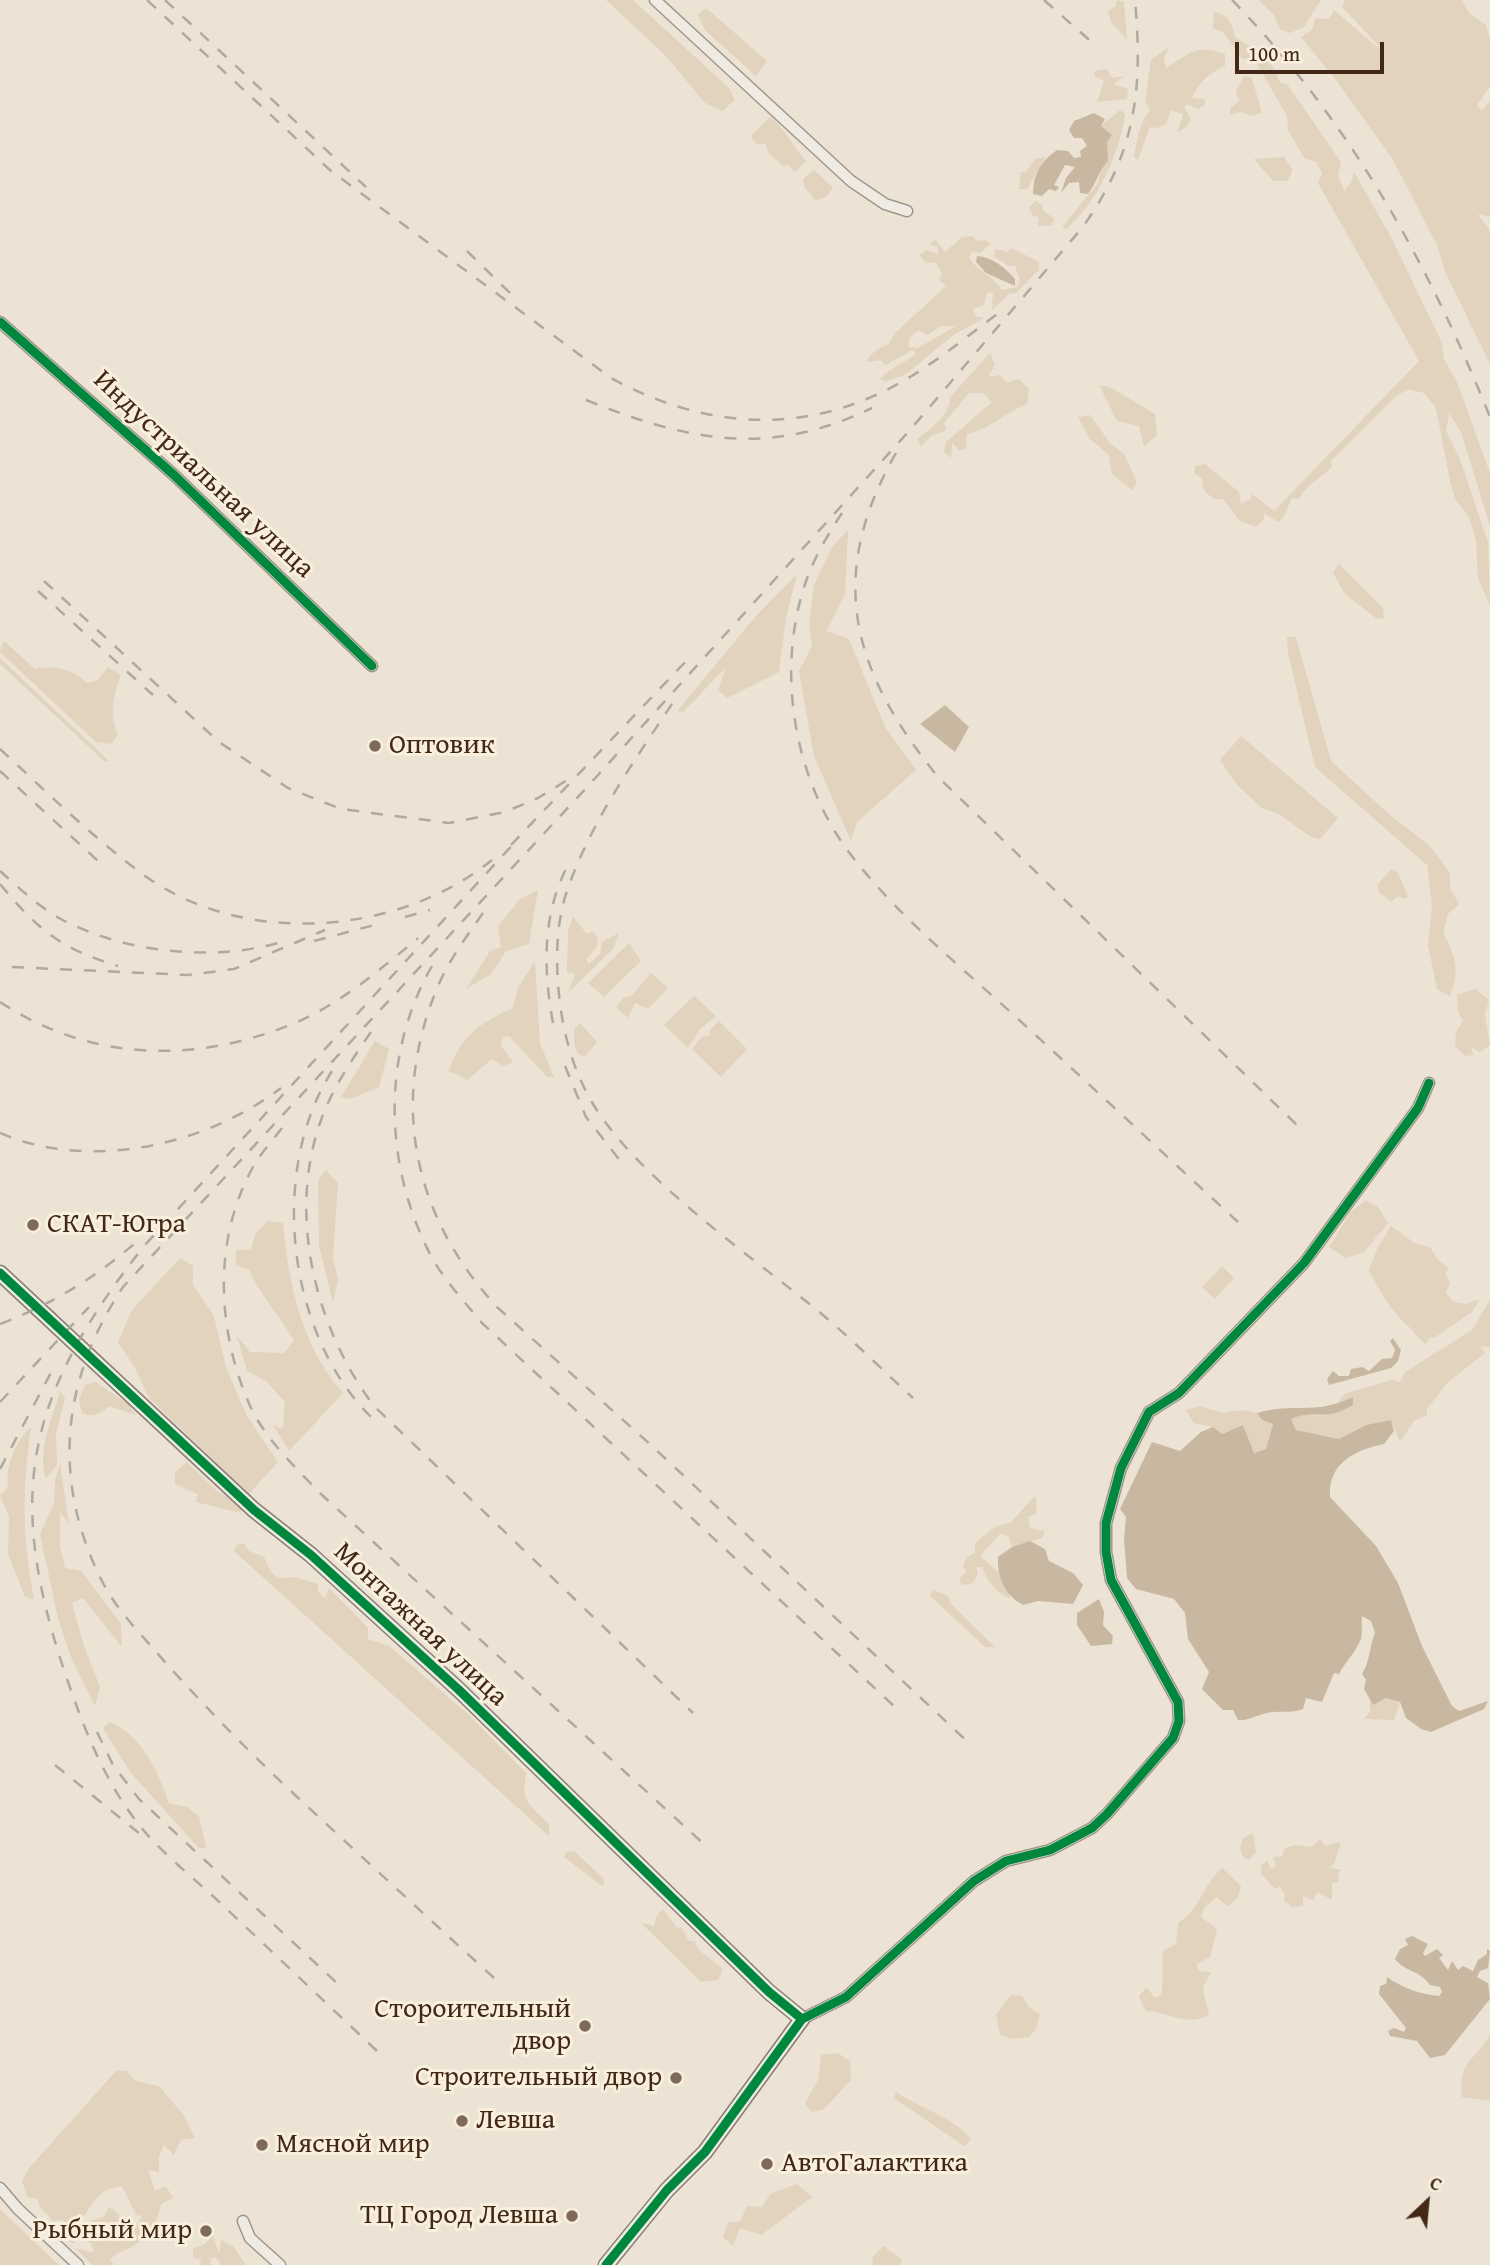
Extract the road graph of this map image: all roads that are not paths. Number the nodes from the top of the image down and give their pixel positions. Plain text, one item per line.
1 (656, 0) edge
2 (907, 211) dead end
3 (0, 322) edge
4 (372, 666) dead end
5 (1429, 1083) dead end
6 (0, 1273) edge
7 (802, 2019) junction
8 (1, 2189) edge
9 (243, 2221) dead end
10 (78, 2265) edge
11 (280, 2265) edge
12 (606, 2265) edge

1 - 2 street
3 - 4 street, Индустриальная улица
5 - 7 street
6 - 7 street, Монтажная улица
7 - 12 street
8 - 10 street
9 - 11 street

